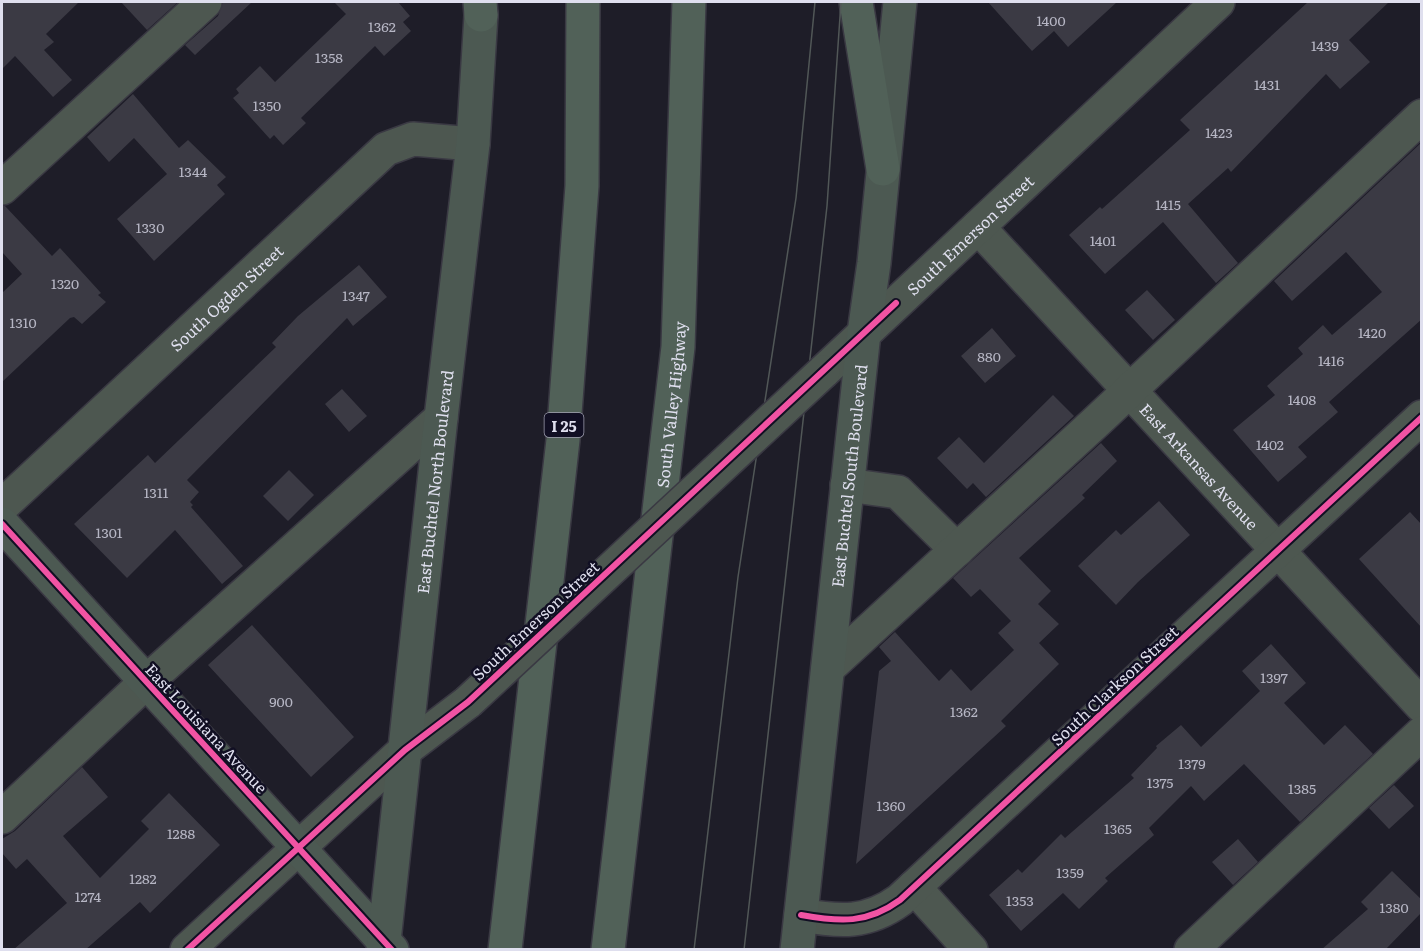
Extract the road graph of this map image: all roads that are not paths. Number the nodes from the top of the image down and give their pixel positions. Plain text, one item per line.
1 (205, 2) edge
2 (583, 2) edge
3 (689, 2) edge
4 (856, 2) edge
5 (900, 2) edge
6 (480, 6) edge
7 (1203, 6) edge
8 (1422, 116) edge
9 (473, 144) junction
10 (883, 169) junction
11 (2, 188) edge
12 (978, 227) junction
13 (864, 333) junction
14 (1130, 390) junction
15 (1422, 417) edge
16 (441, 418) junction
17 (848, 485) junction
18 (2, 506) edge
19 (2, 524) edge
20 (957, 550) junction
21 (1278, 550) junction
22 (828, 668) junction
23 (146, 682) junction
24 (1422, 706) edge
25 (1422, 733) edge
26 (405, 750) junction
27 (2, 817) edge
28 (297, 846) junction
29 (517, 846) junction
30 (914, 887) junction
31 (801, 915) junction
32 (386, 947) edge
33 (187, 950) edge
34 (497, 950) edge
35 (505, 950) edge
36 (608, 950) edge
37 (797, 950) edge
38 (971, 950) edge
39 (1191, 950) edge

1 - 11 street
2 - 29 highway, I 25
3 - 36 highway, South Valley Highway
4 - 10 highway
5 - 10 main road, East Buchtel South Boulevard
6 - 9 main road, East Buchtel North Boulevard
7 - 12 street, South Emerson Street
8 - 14 street
9 - 16 main road, East Buchtel North Boulevard
9 - 18 street, South Ogden Street
10 - 13 main road, East Buchtel South Boulevard
12 - 13 street, South Emerson Street
12 - 14 street, East Arkansas Avenue
13 - 17 main road, East Buchtel South Boulevard
13 - 26 street, South Emerson Street, bridge
14 - 20 street
14 - 21 street, East Arkansas Avenue
15 - 21 street, South Clarkson Street
16 - 23 street
16 - 26 main road, East Buchtel North Boulevard
17 - 20 street
17 - 22 main road, East Buchtel South Boulevard
19 - 23 main road, East Louisiana Avenue
20 - 22 street
21 - 24 street, East Arkansas Avenue
21 - 30 street, South Clarkson Street
22 - 31 main road, East Buchtel South Boulevard
23 - 27 street
23 - 28 main road, East Louisiana Avenue
25 - 39 street
26 - 28 street, South Emerson Street
26 - 32 main road, East Buchtel North Boulevard
28 - 32 main road, East Louisiana Avenue
28 - 33 street, South Emerson Street
29 - 34 highway
29 - 35 highway, I 25
30 - 31 street, South Clarkson Street
30 - 38 street
31 - 37 main road, East Buchtel South Boulevard

